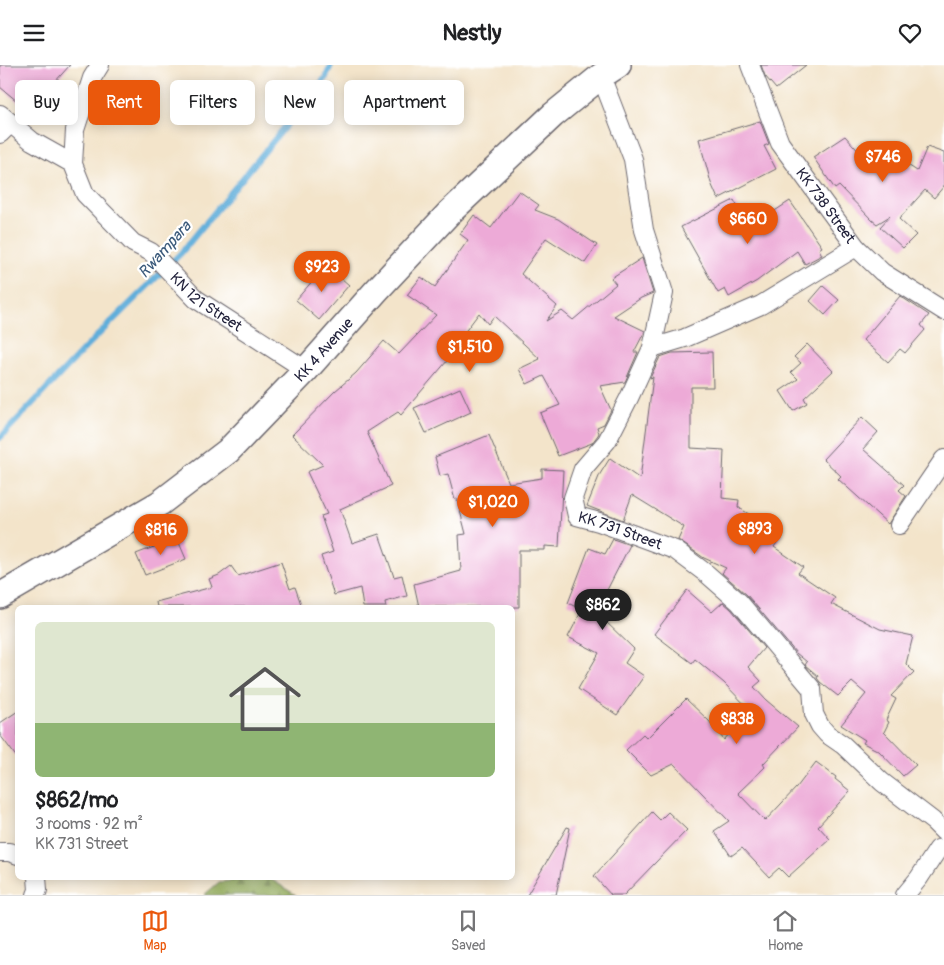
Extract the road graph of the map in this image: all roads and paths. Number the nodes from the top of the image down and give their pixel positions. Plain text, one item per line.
1 (100, 65) edge
2 (750, 65) edge
3 (610, 71) edge
4 (4, 124) edge
5 (73, 164) junction
6 (856, 247) junction
7 (944, 311) edge
8 (652, 348) junction
9 (306, 370) junction
10 (944, 459) edge
11 (899, 525) dead end
12 (0, 595) edge
13 (944, 832) edge
14 (944, 847) edge
15 (0, 852) edge
16 (15, 854) edge
17 (37, 880) edge
18 (36, 895) edge
19 (905, 895) edge

1 - 5 street, KN 121 Street
2 - 6 street, KK 738 Street
3 - 8 street, KK 731 Street
3 - 9 main road, KK 4 Avenue
4 - 5 street
5 - 9 street, KN 121 Street
6 - 7 street, KK 738 Street
6 - 8 street
8 - 13 street, KK 731 Street
9 - 12 main road, KK 4 Avenue
10 - 11 street
14 - 19 street
15 - 16 street
17 - 18 street

